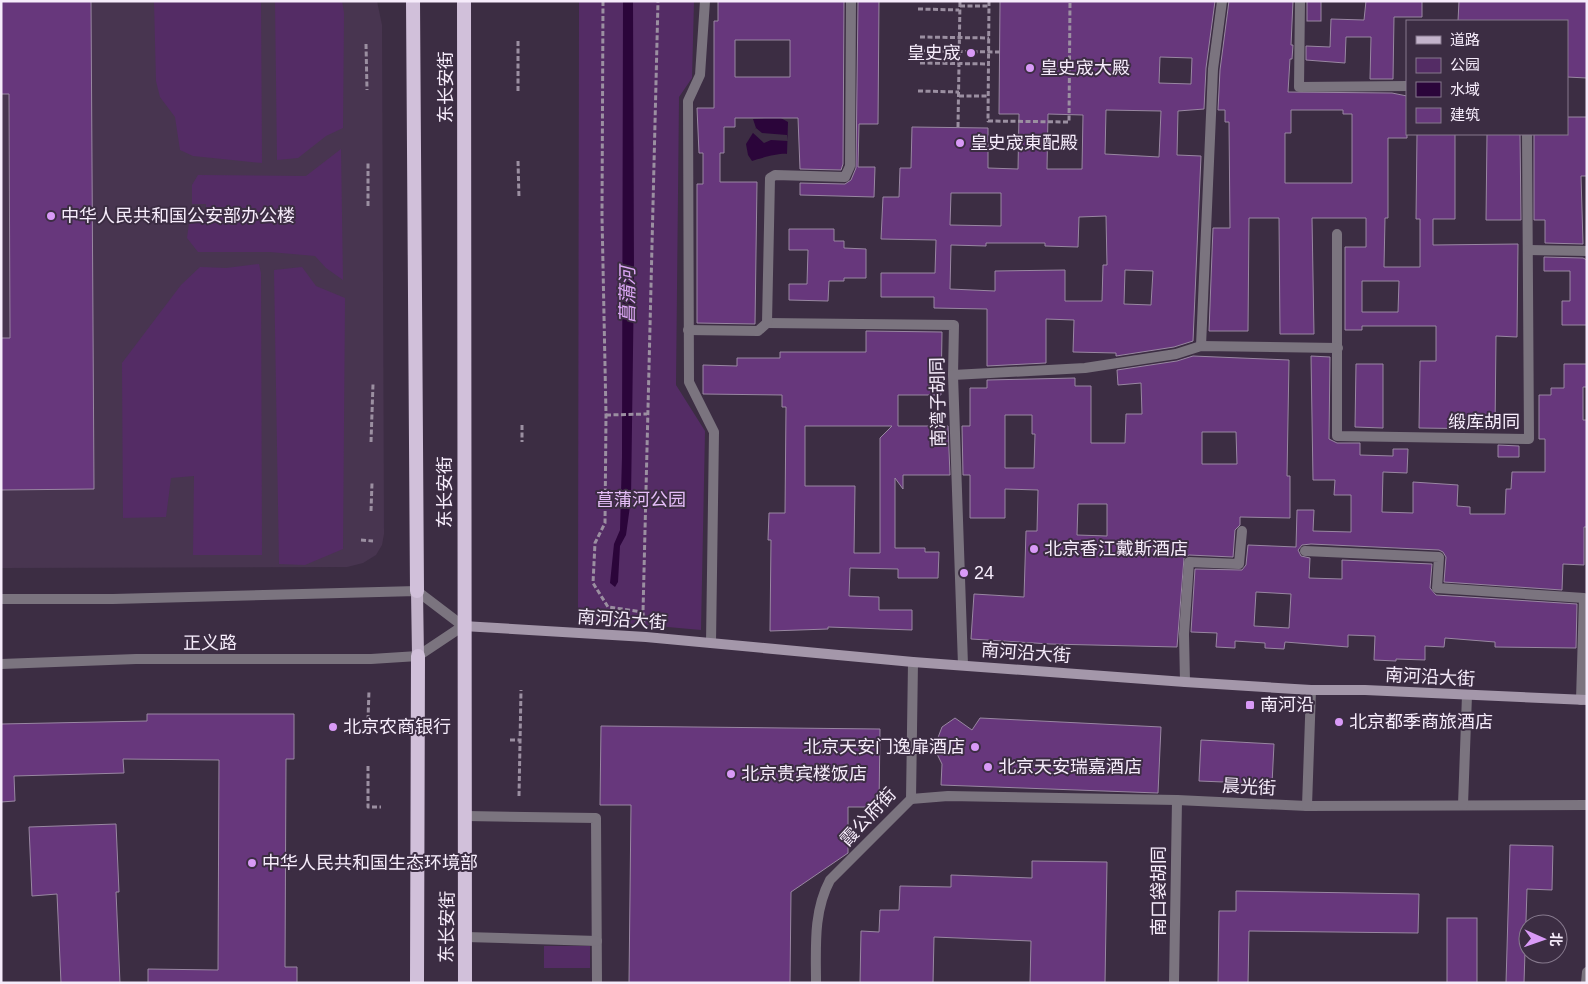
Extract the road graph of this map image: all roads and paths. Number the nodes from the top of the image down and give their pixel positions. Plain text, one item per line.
1 (413, 1) edge
2 (464, 1) edge
3 (603, 1) edge
4 (658, 1) edge
5 (704, 1) edge
6 (851, 1) edge
7 (1070, 1) edge
8 (1222, 1) edge
9 (1300, 1) edge
10 (960, 3) edge
11 (989, 4) edge
12 (918, 10) dead end
13 (960, 10) junction
14 (920, 37) dead end
15 (959, 37) junction
16 (989, 38) junction
17 (518, 41) dead end
18 (366, 44) dead end
19 (920, 51) dead end
20 (959, 51) junction
21 (989, 52) junction
22 (1000, 52) dead end
23 (920, 63) dead end
24 (959, 63) junction
25 (989, 64) junction
26 (1406, 86) edge
27 (367, 90) dead end
28 (518, 91) dead end
29 (918, 91) dead end
30 (959, 92) junction
31 (959, 96) junction
32 (988, 96) junction
33 (958, 128) dead end
34 (1527, 135) edge
35 (368, 161) dead end
36 (518, 161) dead end
37 (519, 198) dead end
38 (368, 206) dead end
39 (1337, 234) dead end
40 (1528, 250) junction
41 (1587, 251) edge
42 (766, 323) junction
43 (688, 330) junction
44 (1201, 346) junction
45 (1338, 348) junction
46 (953, 375) junction
47 (372, 384) dead end
48 (648, 414) junction
49 (606, 415) junction
50 (522, 425) dead end
51 (371, 442) dead end
52 (522, 442) dead end
53 (372, 484) dead end
54 (371, 511) dead end
55 (1242, 530) dead end
56 (361, 540) dead end
57 (373, 541) dead end
58 (1305, 551) dead end
59 (416, 591) junction
60 (1, 599) edge
61 (643, 612) junction
62 (463, 626) junction
63 (646, 637) junction
64 (711, 643) junction
65 (418, 656) junction
66 (913, 662) junction
67 (1, 664) edge
68 (963, 665) junction
69 (1185, 682) junction
70 (369, 690) dead end
71 (520, 690) dead end
72 (1311, 690) junction
73 (1467, 695) junction
74 (1584, 700) edge
75 (368, 720) dead end
76 (510, 740) dead end
77 (519, 740) junction
78 (368, 766) dead end
79 (519, 796) dead end
80 (910, 799) junction
81 (1177, 800) junction
82 (1463, 805) junction
83 (1587, 805) edge
84 (1307, 806) junction
85 (382, 807) dead end
86 (466, 816) junction
87 (466, 937) junction
88 (597, 941) junction
89 (1587, 972) edge
90 (418, 983) edge
91 (465, 983) edge
92 (597, 983) edge
93 (816, 983) edge
94 (1174, 983) edge
95 (1586, 983) edge

1 - 59 highway, 东长安街
2 - 62 highway, 东长安街
3 - 49 path
4 - 48 path
5 - 43 street
6 - 42 street
7 - 32 path
8 - 44 street
9 - 26 street
10 - 11 path
10 - 13 path
11 - 16 path
12 - 13 path
13 - 15 path
14 - 15 path
15 - 16 path
15 - 20 path
16 - 21 path
17 - 28 path
18 - 27 path
19 - 20 path
20 - 21 path
20 - 24 path
21 - 22 path
21 - 25 path
23 - 24 path
24 - 25 path
24 - 30 path
25 - 32 path
29 - 30 path
30 - 31 path
31 - 32 path
31 - 33 path
34 - 40 street, 缎库胡同
35 - 38 path
36 - 37 path
39 - 45 street, 缎库胡同
40 - 41 street
40 - 45 street, 缎库胡同
42 - 43 street
42 - 46 street, 南湾子胡同
43 - 64 street
44 - 45 street
44 - 46 street
46 - 68 street, 南湾子胡同
47 - 51 path
48 - 49 path
48 - 61 path
49 - 61 path
50 - 52 path
53 - 54 path
55 - 69 street
56 - 57 path
58 - 74 street
59 - 60 street
59 - 62 street
59 - 65 main road, 东长安街
61 - 63 path
62 - 63 main road, 南河沿大街
62 - 65 street
62 - 86 highway, 东长安街
63 - 64 main road, 南河沿大街
64 - 66 main road, 南河沿大街
65 - 67 street, 正义路
65 - 90 highway, 东长安街
66 - 68 main road, 南河沿大街
66 - 80 street, 霞公府街
68 - 69 main road, 南河沿大街
69 - 72 main road, 南河沿大街
70 - 75 path
71 - 77 path
72 - 73 main road, 南河沿大街
72 - 84 street
73 - 74 main road, 南河沿大街
73 - 82 street
76 - 77 path
77 - 79 path
78 - 85 path
80 - 81 street, 晨光街
80 - 93 street, 霞公府街
81 - 84 street, 晨光街
81 - 94 street, 南口袋胡同
82 - 83 street, 晨光街
82 - 84 street, 晨光街
86 - 87 highway, 东长安街
86 - 88 street
87 - 88 street
87 - 91 highway, 东长安街
88 - 92 street
89 - 95 street

